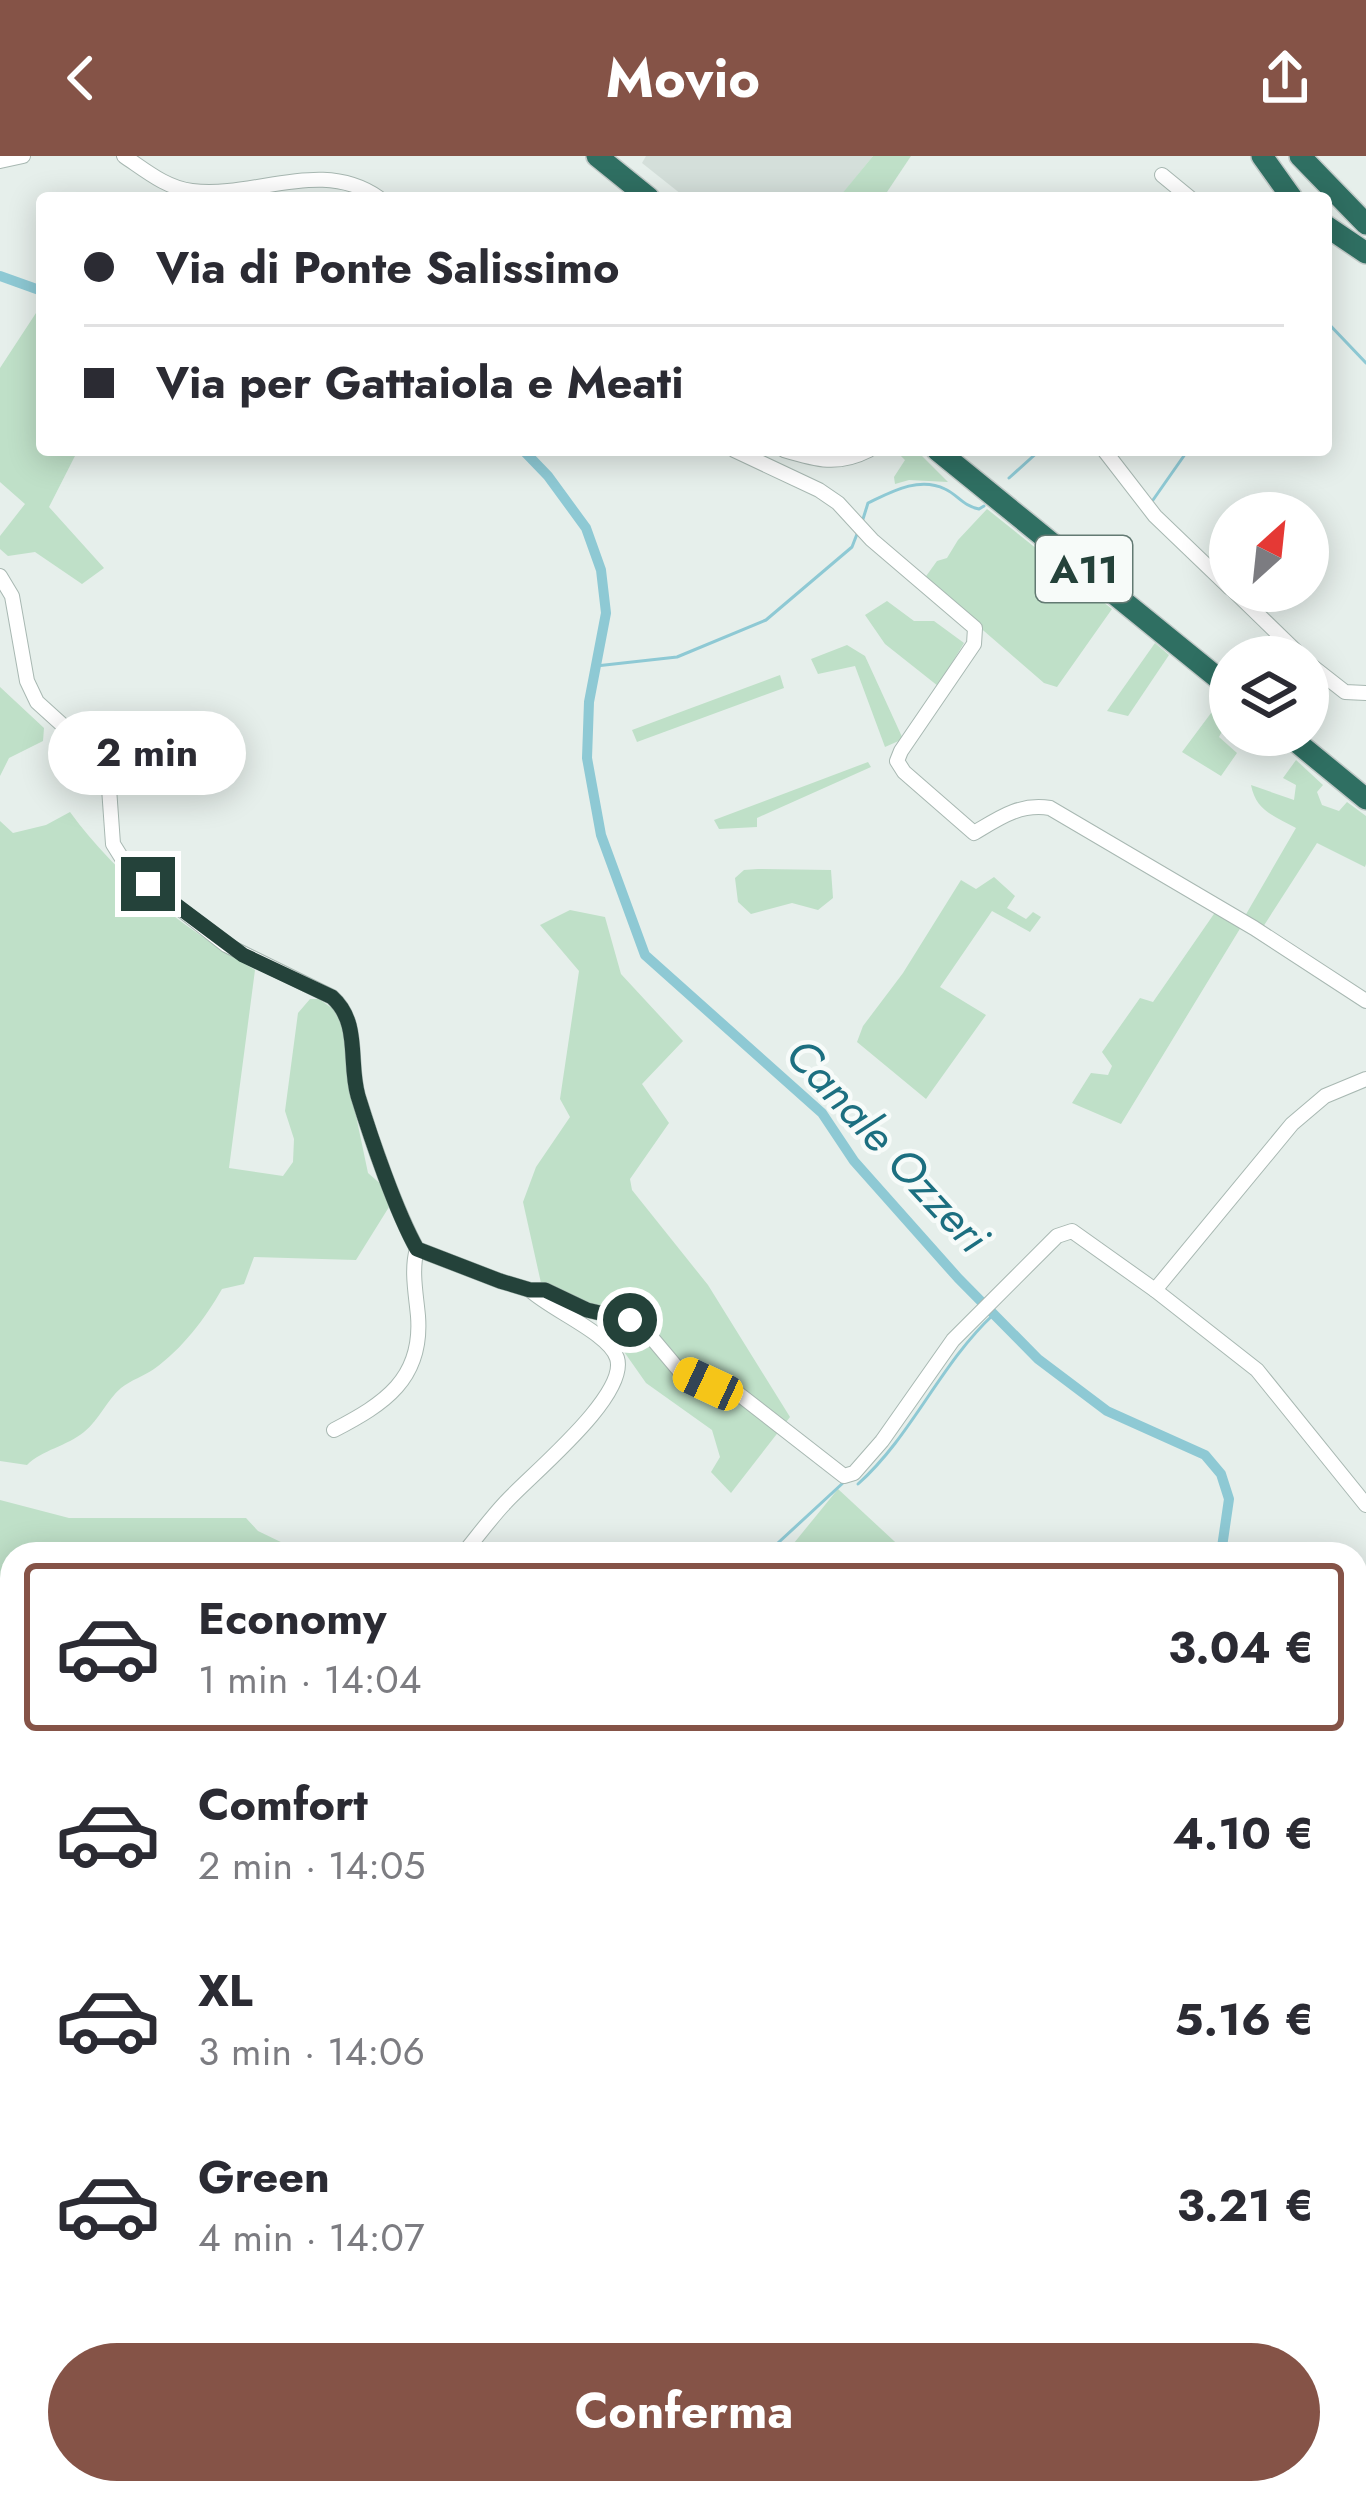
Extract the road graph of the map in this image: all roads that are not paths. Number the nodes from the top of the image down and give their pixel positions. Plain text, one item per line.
1 (23, 156) edge
2 (124, 156) edge
3 (576, 156) edge
4 (597, 156) edge
5 (1262, 156) edge
6 (1283, 156) edge
7 (0, 161) edge
8 (1308, 162) edge
9 (1162, 176) dead end
10 (213, 192) edge
11 (213, 192) edge
12 (369, 192) edge
13 (621, 192) edge
14 (642, 192) edge
15 (1182, 192) edge
16 (1288, 192) edge
17 (1318, 192) edge
18 (1332, 206) edge
19 (1366, 224) edge
20 (1332, 230) edge
21 (1366, 242) edge
22 (1366, 253) edge
23 (747, 456) edge
24 (808, 456) edge
25 (856, 456) edge
26 (945, 456) edge
27 (965, 456) edge
28 (1109, 456) edge
29 (1209, 567) edge
30 (0, 576) edge
31 (1256, 612) edge
32 (1280, 636) edge
33 (1209, 654) edge
34 (1209, 671) edge
35 (1329, 679) edge
36 (1366, 693) edge
37 (1329, 753) edge
38 (1320, 756) edge
39 (1365, 785) edge
40 (1366, 1001) edge
41 (1366, 1079) edge
42 (417, 1249) junction
43 (530, 1290) junction
44 (1155, 1290) junction
45 (334, 1430) dead end
46 (1366, 1505) edge
47 (473, 1542) edge

1 - 7 street
2 - 10 street
3 - 13 highway
4 - 14 highway
5 - 16 highway
6 - 17 highway
8 - 19 highway
9 - 15 street
11 - 12 street
18 - 21 highway
20 - 22 highway
23 - 40 street
24 - 25 street
26 - 34 highway, A11
27 - 33 highway, A11
28 - 29 street
30 - 42 street
31 - 32 street
35 - 36 street
37 - 39 highway
38 - 39 highway
41 - 44 street
42 - 43 street
42 - 45 street
43 - 44 street
43 - 47 street
44 - 46 street

